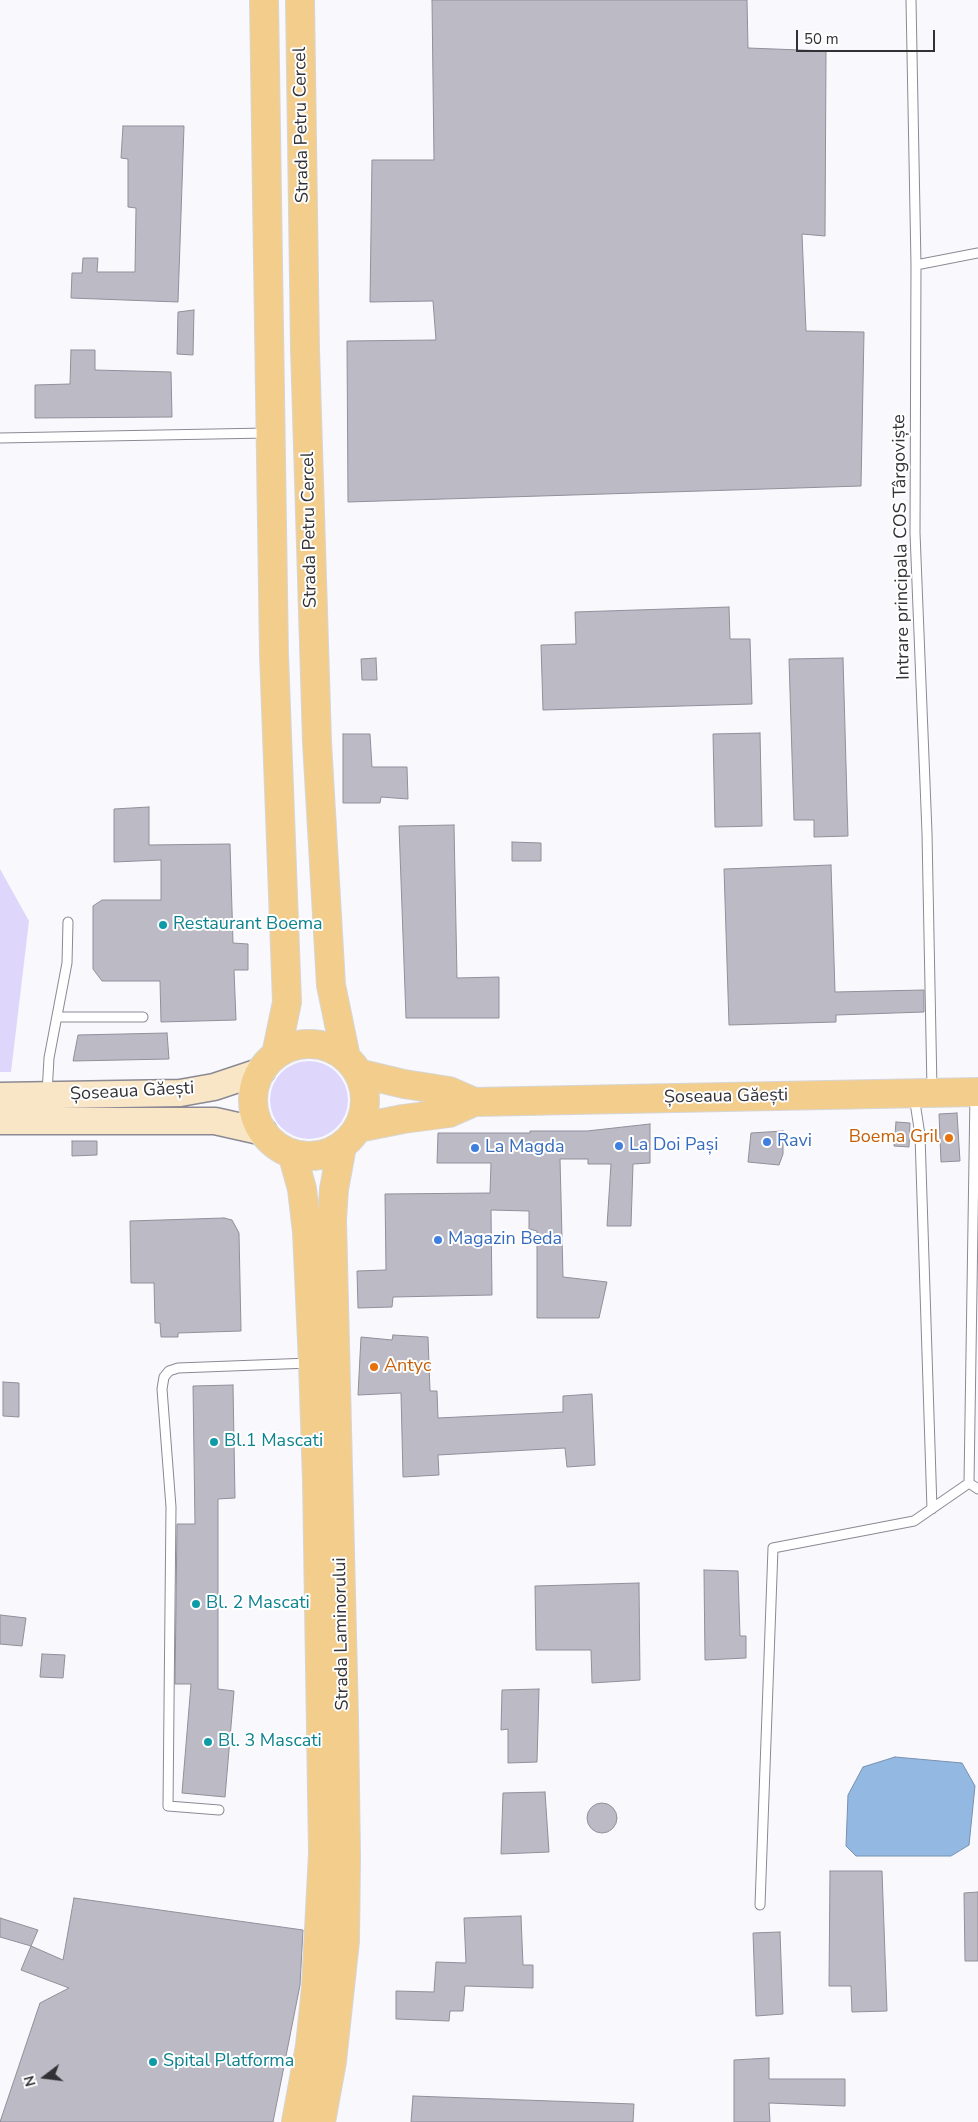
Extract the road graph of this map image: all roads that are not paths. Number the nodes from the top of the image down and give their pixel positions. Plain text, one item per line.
1 (264, 0) edge
2 (300, 0) edge
3 (910, 0) edge
4 (978, 253) edge
5 (916, 265) junction
6 (270, 433) junction
7 (0, 438) edge
8 (68, 922) dead end
9 (143, 1017) dead end
10 (58, 1018) junction
11 (269, 1063) junction
12 (352, 1065) junction
13 (977, 1092) edge
14 (923, 1093) junction
15 (0, 1096) edge
16 (47, 1096) junction
17 (474, 1102) junction
18 (0, 1122) edge
19 (264, 1132) junction
20 (350, 1137) junction
21 (292, 1154) junction
22 (325, 1363) junction
23 (969, 1483) junction
24 (978, 1488) edge
25 (932, 1509) junction
26 (219, 1810) dead end
27 (760, 1905) dead end
28 (296, 2122) edge
29 (321, 2122) edge

1 - 6 main road, Strada Petru Cercel
2 - 12 main road, Strada Petru Cercel
3 - 5 lane, Intrare principala COS Târgoviște
4 - 5 lane
5 - 14 lane, Intrare principala COS Târgoviște
6 - 7 lane
6 - 11 main road, Strada Petru Cercel
8 - 10 lane
9 - 10 lane
10 - 16 lane
11 - 12 main road
11 - 16 main road, Șoseaua Găești
11 - 19 main road
12 - 17 main road
12 - 20 main road
13 - 14 main road, Șoseaua Găești
13 - 23 lane
14 - 17 main road, Șoseaua Găești
14 - 25 lane, Intrare principala COS Târgoviște
15 - 16 main road, Șoseaua Găești
17 - 20 main road
18 - 19 main road, Șoseaua Găești
19 - 21 main road
20 - 21 main road
20 - 22 main road, Strada Laminorului
21 - 22 main road, Strada Laminorului
22 - 26 lane
22 - 28 main road, Strada Laminorului
22 - 29 main road, Strada Laminorului
23 - 24 lane
23 - 25 lane
25 - 27 lane

